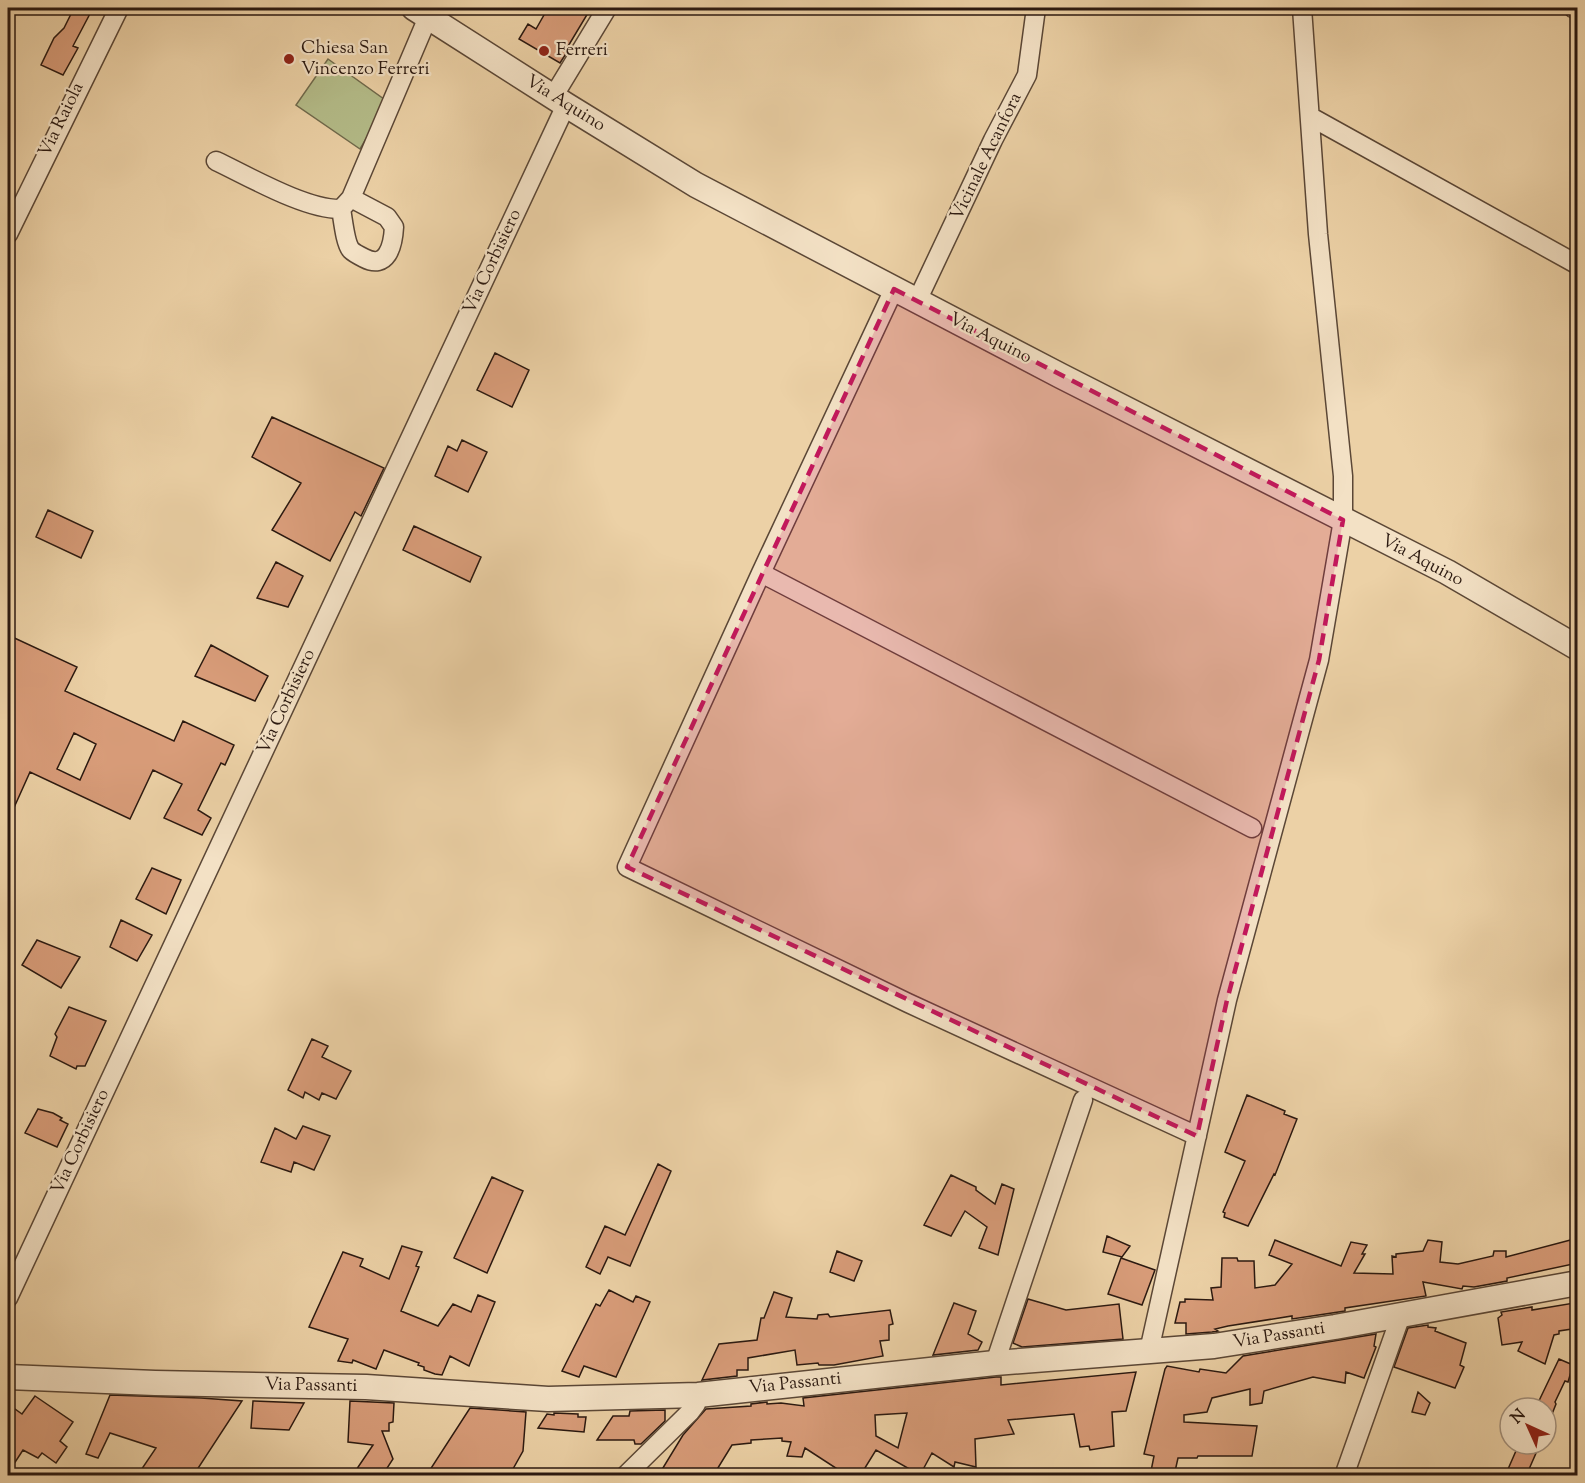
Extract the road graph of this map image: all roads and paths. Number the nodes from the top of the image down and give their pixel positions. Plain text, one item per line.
1 (118, 8) edge
2 (607, 8) edge
3 (1036, 8) edge
4 (1302, 8) edge
5 (1573, 8) edge
6 (1578, 9) edge
7 (421, 12) edge
8 (560, 101) junction
9 (1311, 117) junction
10 (216, 160) dead end
11 (8, 234) edge
12 (1578, 265) edge
13 (894, 289) junction
14 (917, 301) junction
15 (1343, 520) junction
16 (760, 573) junction
17 (1578, 648) edge
18 (1252, 828) dead end
19 (1083, 1100) dead end
20 (1197, 1137) junction
21 (1578, 1283) edge
22 (8, 1298) edge
23 (1401, 1315) junction
24 (1149, 1351) junction
25 (995, 1363) junction
26 (8, 1377) edge
27 (698, 1395) junction
28 (625, 1476) edge
29 (1344, 1476) edge

1 - 11 street, Via Raiola
2 - 8 street, Via Corbisiero
3 - 14 street, Vicinale Acanfora
4 - 9 street
5 - 6 street
7 - 8 street, Via Aquino
7 - 10 street
8 - 13 street, Via Aquino
8 - 22 street, Via Corbisiero
9 - 12 street
9 - 15 street
13 - 14 street, Via Aquino
13 - 16 street
14 - 15 street, Via Aquino
15 - 17 street, Via Aquino
15 - 20 street
16 - 18 street
16 - 20 street
19 - 25 street
20 - 24 street
21 - 23 street, Via Passanti
23 - 24 street, Via Passanti
23 - 29 street
24 - 25 street, Via Passanti
25 - 27 street, Via Passanti
26 - 27 street, Via Passanti
27 - 28 street

